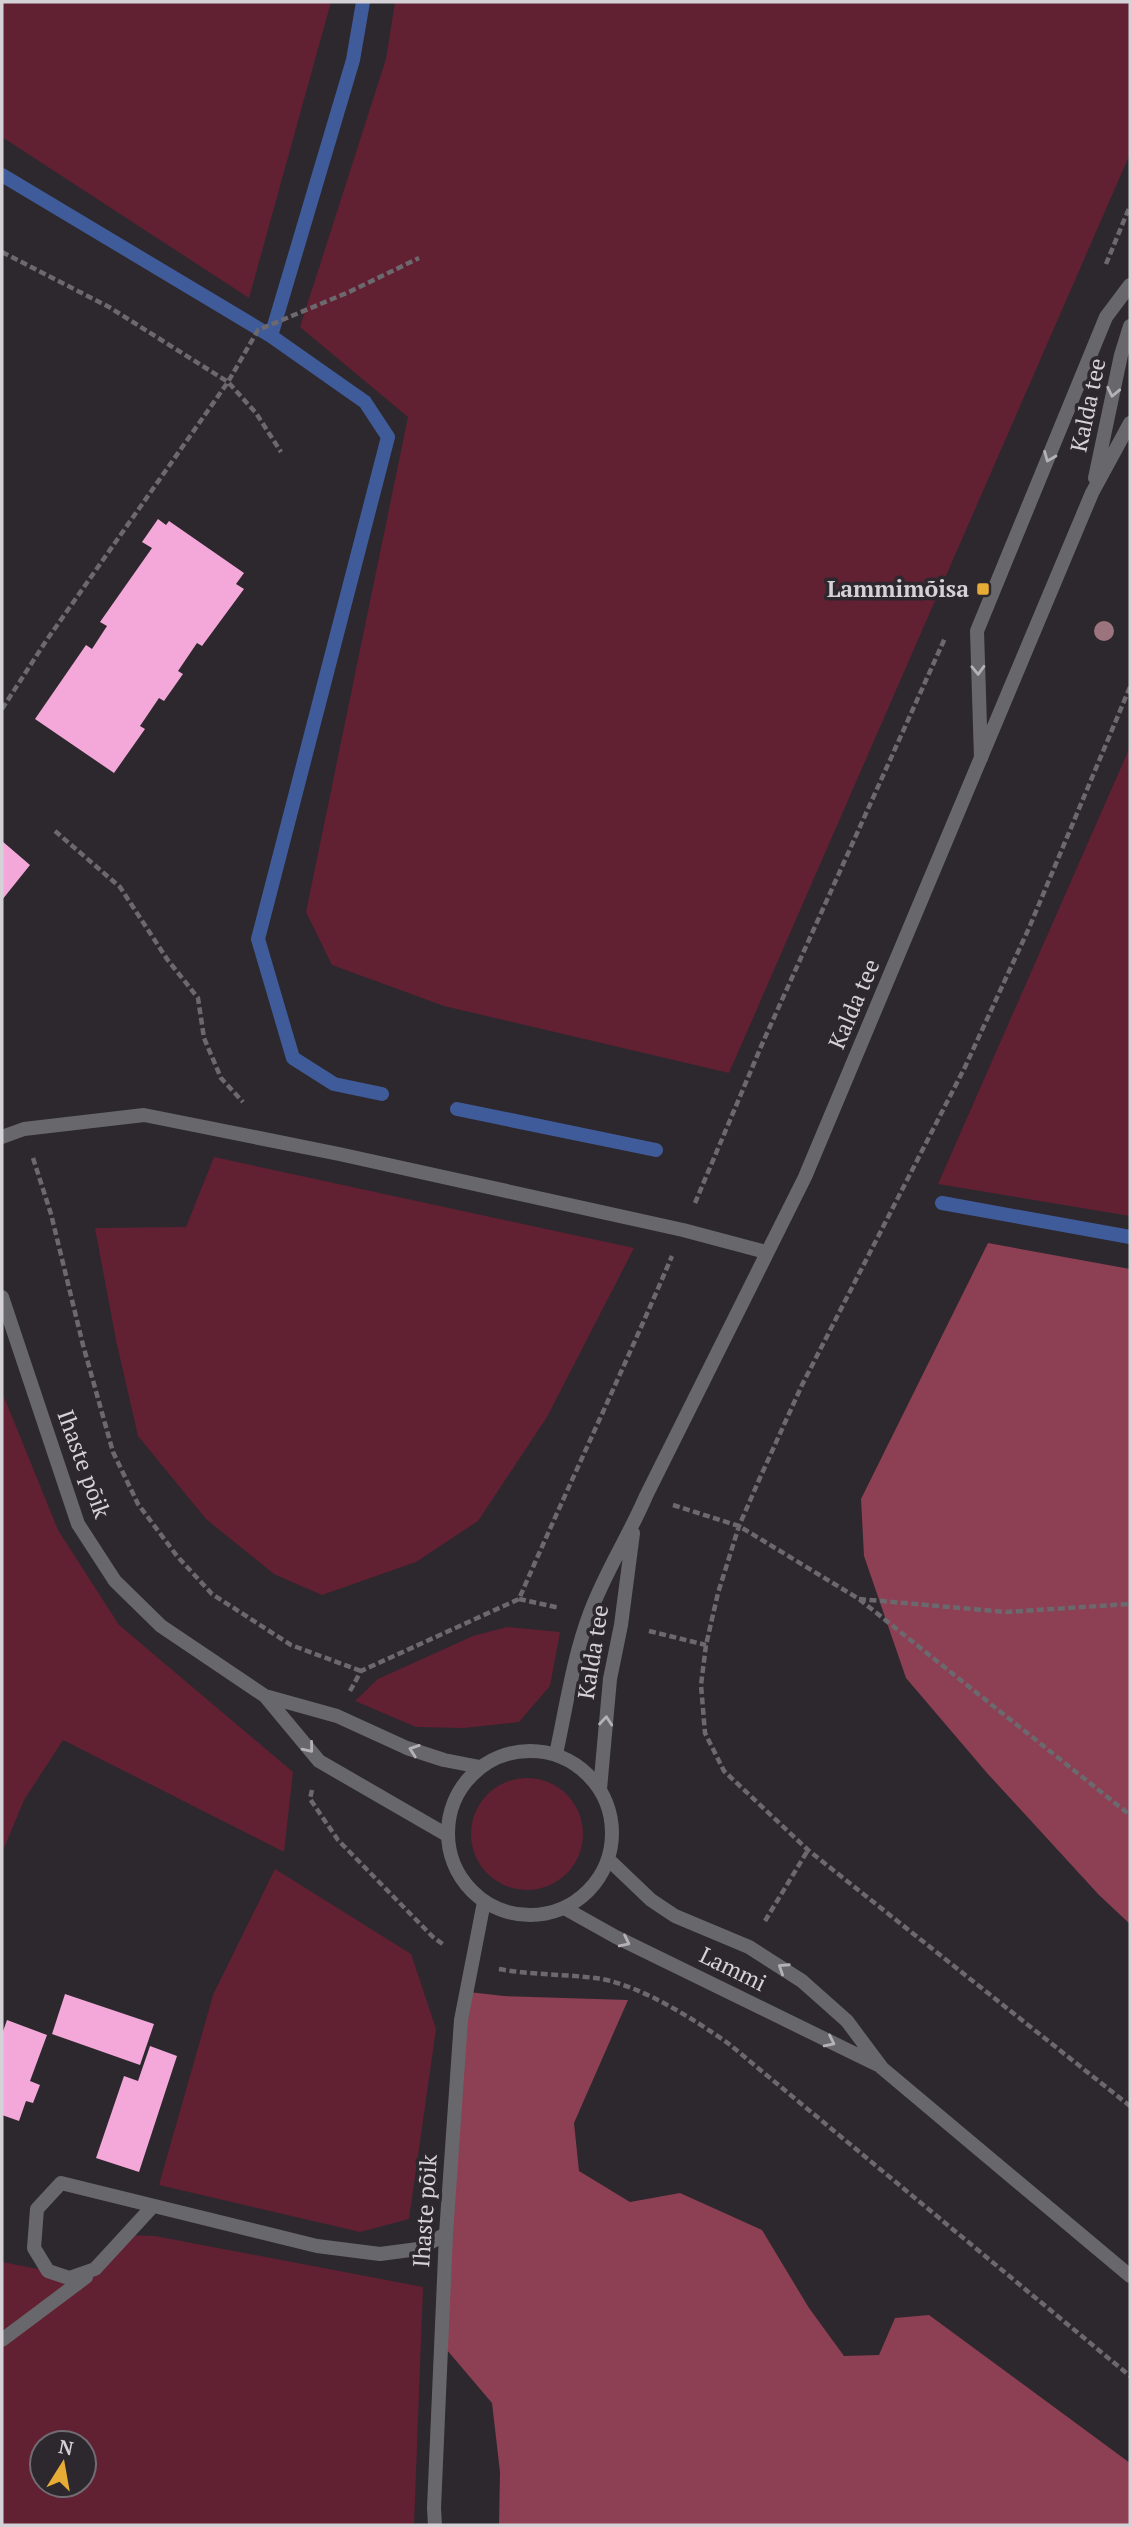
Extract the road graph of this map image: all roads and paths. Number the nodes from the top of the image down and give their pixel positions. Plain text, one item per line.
1 (1130, 206) edge
2 (2, 252) edge
3 (419, 258) dead end
4 (1105, 267) dead end
5 (1130, 285) edge
6 (1130, 326) edge
7 (228, 382) junction
8 (1130, 423) edge
9 (281, 452) dead end
10 (1092, 493) junction
11 (950, 629) dead end
12 (1130, 687) edge
13 (2, 709) edge
14 (981, 760) junction
15 (55, 831) dead end
16 (24, 1129) junction
17 (2, 1137) edge
18 (285, 1143) junction
19 (683, 1230) junction
20 (766, 1252) junction
21 (2, 1297) edge
22 (646, 1496) junction
23 (562, 1501) dead end
24 (635, 1522) junction
25 (739, 1526) junction
26 (859, 1599) junction
27 (1130, 1604) edge
28 (361, 1671) dead end
29 (265, 1696) junction
30 (556, 1754) junction
31 (480, 1768) junction
32 (600, 1788) junction
33 (1130, 1815) edge
34 (447, 1835) junction
35 (608, 1859) junction
36 (484, 1902) junction
37 (566, 1909) junction
38 (882, 2068) junction
39 (1130, 2106) edge
40 (153, 2206) junction
41 (446, 2234) junction
42 (95, 2269) junction
43 (1130, 2276) edge
44 (2, 2340) edge
45 (435, 2525) edge

1 - 4 path
2 - 7 path
3 - 7 path
5 -> 14 street
6 -> 10 street, Kalda tee
7 - 9 path
7 - 13 path
8 - 10 street, Kalda tee
10 - 14 street, Kalda tee
11 - 19 path
12 - 25 path
14 - 20 street, Kalda tee
15 - 18 path
16 - 17 street
16 - 18 street
16 - 28 path
18 - 19 street
19 - 20 street
19 - 23 path
20 - 22 street, Kalda tee
21 - 29 street, Ihaste põik
22 - 24 street, Kalda tee
22 - 25 path
24 - 30 street, Kalda tee
32 -> 24 street, Kalda tee
25 - 26 path
25 - 39 path
26 - 27 path
26 - 33 path
31 -> 29 street, Ihaste põik
29 -> 34 street, Ihaste põik
30 - 31 street
30 - 32 street
31 - 34 street
32 - 35 street
34 - 36 street
35 - 37 street
38 -> 35 street, Lammi
36 - 37 street
36 - 41 street, Ihaste põik
37 -> 38 street, Lammi
38 - 43 street, Lammi
40 - 41 street
40 - 42 street
40 - 42 street
41 - 45 street, Ihaste põik
42 - 44 street

